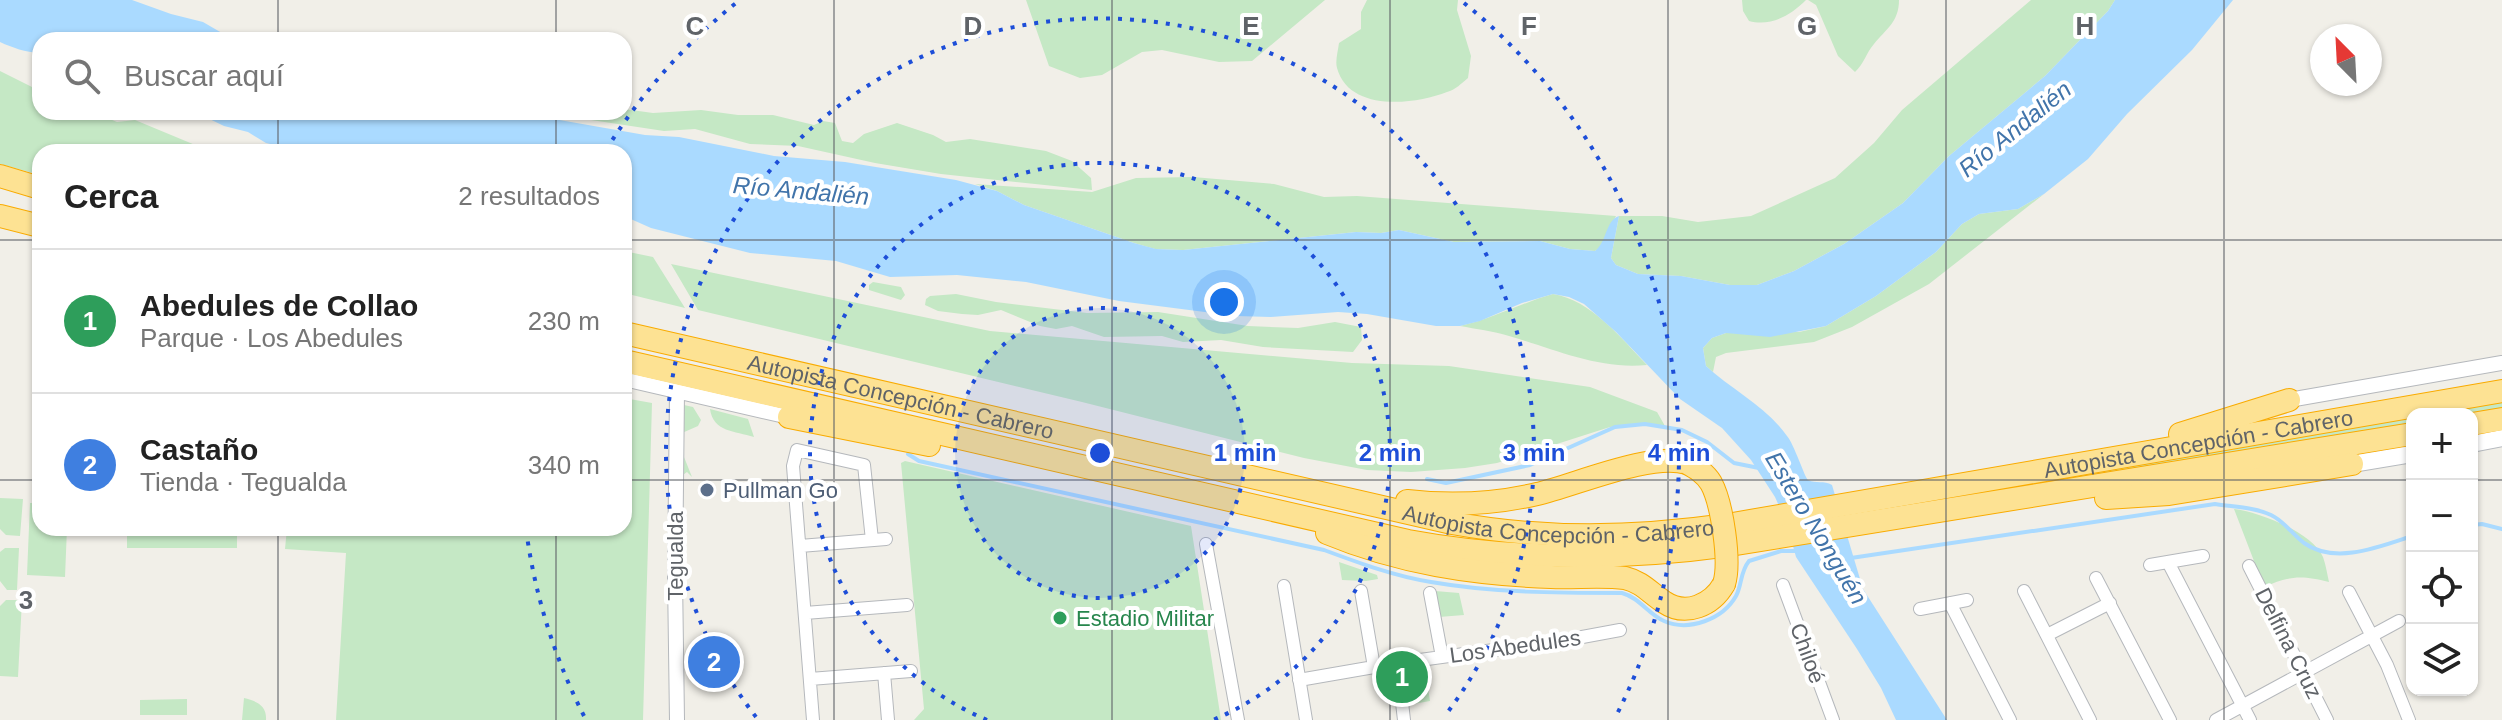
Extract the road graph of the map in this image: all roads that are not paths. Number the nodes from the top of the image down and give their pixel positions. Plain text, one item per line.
1 (0, 176) edge
2 (32, 186) edge
3 (0, 190) edge
4 (32, 197) edge
5 (0, 216) edge
6 (32, 224) edge
7 (0, 227) edge
8 (32, 232) edge
9 (632, 335) edge
10 (632, 363) edge
11 (2502, 363) edge
12 (632, 381) edge
13 (2502, 391) edge
14 (677, 392) junction
15 (2289, 400) joint
16 (789, 417) joint
17 (2502, 419) edge
18 (2478, 423) edge
19 (2406, 435) edge
20 (2502, 438) edge
21 (2478, 443) edge
22 (2406, 455) edge
23 (2096, 461) junction
24 (2352, 464) joint
25 (1090, 468) junction
26 (1330, 495) junction
27 (2004, 502) junction
28 (1267, 508) junction
29 (1852, 515) junction
30 (1758, 530) junction
31 (886, 539) dead end
32 (872, 540) junction
33 (1206, 544) dead end
34 (800, 546) junction
35 (2203, 556) dead end
36 (2168, 562) junction
37 (2150, 565) dead end
38 (2249, 566) dead end
39 (2096, 578) dead end
40 (1783, 585) dead end
41 (1284, 586) dead end
42 (1361, 591) dead end
43 (2024, 591) dead end
44 (2349, 592) dead end
45 (1430, 593) dead end
46 (1967, 600) dead end
47 (1950, 603) junction
48 (2110, 603) junction
49 (907, 605) dead end
50 (1920, 609) dead end
51 (805, 613) junction
52 (2399, 621) dead end
53 (1620, 630) dead end
54 (2047, 635) junction
55 (2373, 635) junction
56 (1442, 657) junction
57 (1412, 666) junction
58 (1374, 667) junction
59 (1388, 668) junction
60 (911, 671) dead end
61 (2305, 672) junction
62 (884, 673) junction
63 (810, 679) junction
64 (1299, 680) junction
65 (1401, 694) junction
66 (2243, 706) junction
67 (677, 720) edge
68 (813, 720) edge
69 (888, 720) edge
70 (1238, 720) edge
71 (1306, 720) edge
72 (1404, 720) edge
73 (1833, 720) edge
74 (2010, 720) edge
75 (2090, 720) edge
76 (2170, 720) edge
77 (2216, 720) edge
78 (2250, 720) edge
79 (2327, 720) edge
80 (2409, 720) edge

1 - 2 highway
3 - 4 highway
5 - 6 highway
7 - 8 highway
9 - 26 highway, Autopista Concepción - Cabrero
10 - 25 highway, Autopista Concepción - Cabrero
11 - 15 street
12 - 14 street
13 - 23 highway, Autopista Concepción - Cabrero
14 - 16 street
14 - 67 street, Tegualda
15 - 23 highway
16 - 25 highway
17 - 18 highway
19 - 27 highway, Autopista Concepción - Cabrero
20 - 21 main road
22 - 24 main road
23 - 29 highway, Autopista Concepción - Cabrero
24 - 27 highway
25 - 28 highway, Autopista Concepción - Cabrero
26 - 28 highway, bridge
26 - 30 highway, Autopista Concepción - Cabrero
27 - 29 highway, Autopista Concepción - Cabrero
28 - 30 highway, Autopista Concepción - Cabrero
29 - 30 highway, Autopista Concepción - Cabrero
31 - 32 street
32 - 34 street
32 - 34 street
33 - 70 street
34 - 51 street
35 - 36 street
36 - 37 street
36 - 66 street
38 - 61 street, Delfina Cruz
39 - 48 street
40 - 73 street, Chiloé
41 - 64 street
42 - 58 street
43 - 54 street
44 - 55 street
45 - 56 street
46 - 47 street
47 - 50 street
47 - 74 street
48 - 54 street
48 - 76 street
49 - 51 street
51 - 63 street
52 - 55 street
53 - 56 street, Los Abedules
54 - 75 street
55 - 61 street
55 - 80 street
56 - 57 street, Los Abedules
57 - 59 street
57 - 65 street
58 - 59 street
58 - 64 street
59 - 65 street
60 - 62 street
61 - 66 street
61 - 79 street, Delfina Cruz
62 - 63 street
62 - 69 street
63 - 68 street
64 - 71 street
65 - 72 street
66 - 77 street
66 - 78 street

